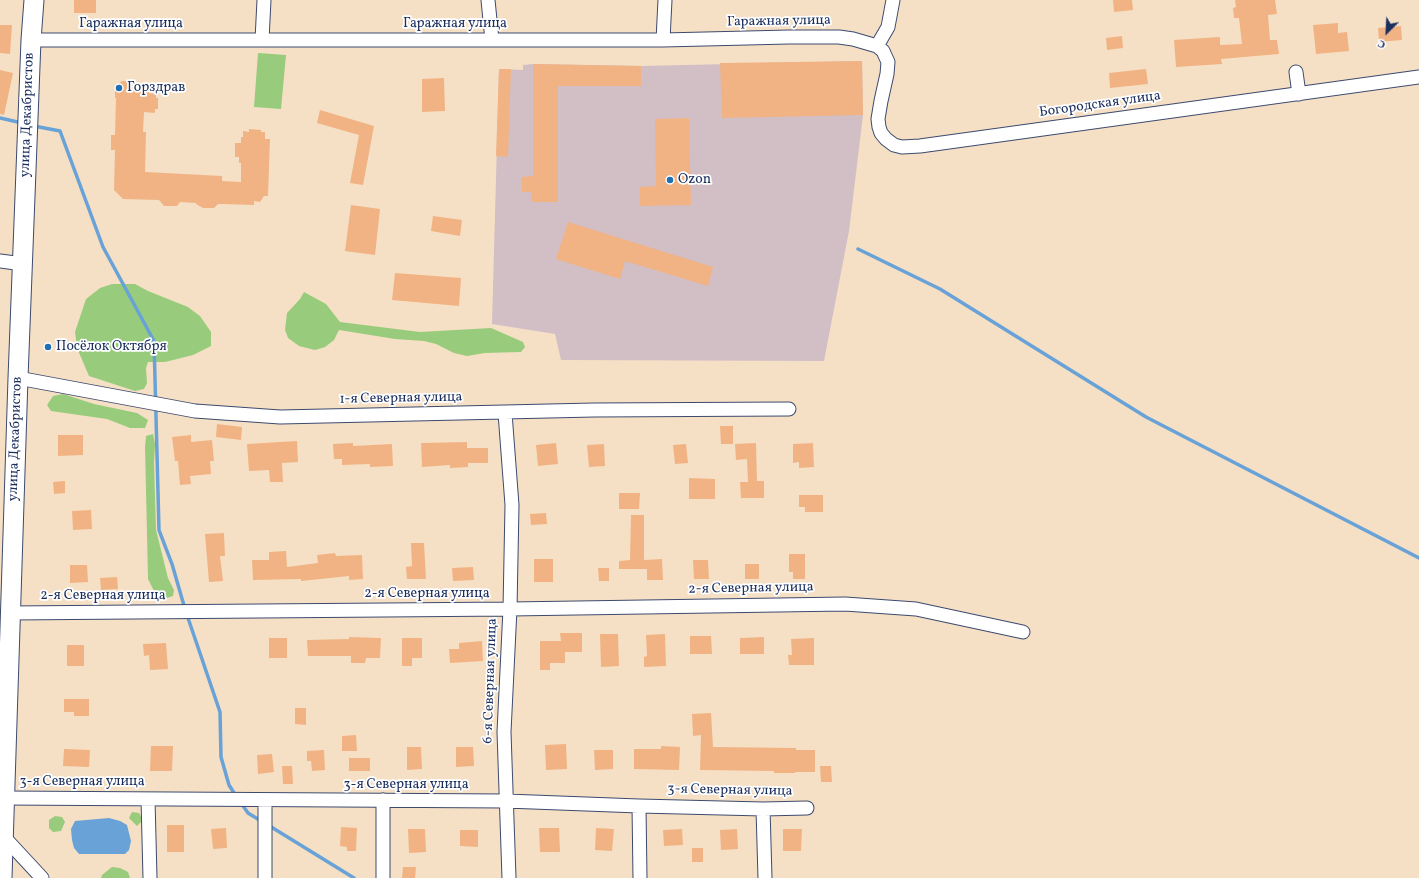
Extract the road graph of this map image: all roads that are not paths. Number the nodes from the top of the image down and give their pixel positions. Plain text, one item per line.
1 (34, 0) edge
2 (264, 0) edge
3 (488, 0) edge
4 (665, 0) edge
5 (893, 0) edge
6 (31, 40) junction
7 (262, 40) junction
8 (492, 40) junction
9 (663, 40) junction
10 (877, 46) junction
11 (1296, 72) dead end
12 (1419, 77) edge
13 (1299, 94) junction
14 (0, 261) edge
15 (23, 264) junction
16 (18, 378) junction
17 (789, 409) dead end
18 (505, 413) junction
19 (510, 609) junction
20 (10, 613) junction
21 (1023, 632) dead end
22 (4, 798) junction
23 (148, 799) junction
24 (265, 800) junction
25 (383, 800) junction
26 (506, 801) junction
27 (639, 806) junction
28 (807, 808) dead end
29 (763, 809) junction
30 (2, 837) edge
31 (2, 878) edge
32 (42, 878) edge
33 (150, 878) edge
34 (265, 878) edge
35 (383, 878) edge
36 (509, 878) edge
37 (640, 878) edge
38 (765, 878) edge

1 - 6 highway, улица Декабристов
2 - 7 street
3 - 8 street
4 - 9 street
5 - 10 street
6 - 7 street, Гаражная улица
6 - 15 highway, улица Декабристов
7 - 8 street, Гаражная улица
8 - 9 street, Гаражная улица
9 - 10 street, Гаражная улица
10 - 13 street, Богородская улица
11 - 13 street
12 - 13 street, Богородская улица
14 - 15 street
15 - 16 highway, улица Декабристов
16 - 18 street, 1-я Северная улица
16 - 20 highway, улица Декабристов
17 - 18 street, 1-я Северная улица
18 - 19 street, 6-я Северная улица
19 - 20 street, 2-я Северная улица
19 - 21 street, 2-я Северная улица
19 - 26 street, 6-я Северная улица
20 - 22 highway, улица Декабристов
22 - 23 street, 3-я Северная улица
22 - 30 highway, улица Декабристов
23 - 24 street, 3-я Северная улица
23 - 33 street
24 - 25 street, 3-я Северная улица
24 - 34 street
25 - 26 street, 3-я Северная улица
25 - 35 street
26 - 27 street, 3-я Северная улица
26 - 36 street, 6-я Северная улица
27 - 29 street, 3-я Северная улица
27 - 37 street
28 - 29 street, 3-я Северная улица
29 - 38 street
30 - 31 highway, улица Декабристов
30 - 32 street

